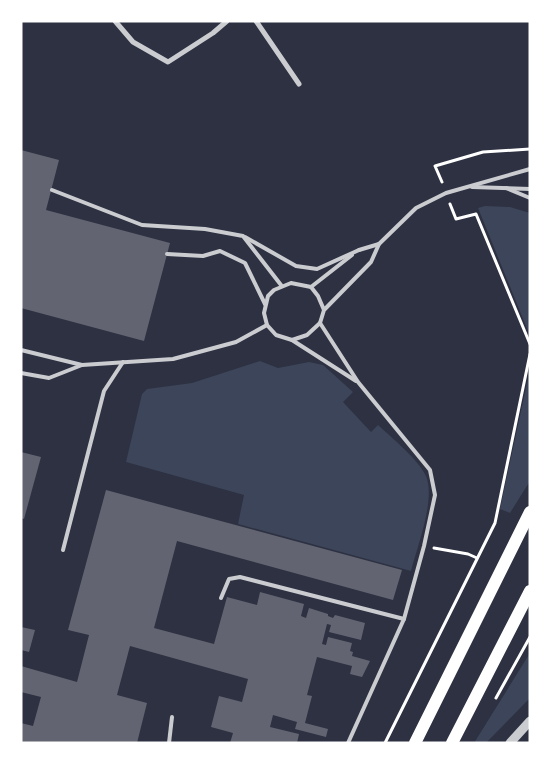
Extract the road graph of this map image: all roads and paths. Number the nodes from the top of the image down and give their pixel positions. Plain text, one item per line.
1 (115, 21) edge
2 (227, 21) edge
3 (256, 21) edge
4 (298, 84) dead end
5 (530, 149) edge
6 (530, 169) edge
7 (496, 186) junction
8 (462, 188) junction
9 (530, 188) edge
10 (52, 190) dead end
11 (446, 192) junction
12 (530, 198) edge
13 (456, 219) dead end
14 (244, 236) junction
15 (379, 244) junction
16 (359, 250) junction
17 (167, 254) dead end
18 (281, 285) junction
19 (310, 287) junction
20 (265, 304) junction
21 (324, 310) junction
22 (320, 323) junction
23 (267, 324) junction
24 (292, 340) junction
25 (530, 344) edge
26 (21, 350) edge
27 (530, 354) edge
28 (123, 362) junction
29 (82, 365) junction
30 (21, 373) edge
31 (358, 382) junction
32 (530, 512) edge
33 (63, 550) dead end
34 (441, 550) dead end
35 (477, 558) junction
36 (530, 591) edge
37 (221, 598) dead end
38 (404, 619) junction
39 (530, 637) edge
40 (493, 703) dead end
41 (172, 717) dead end
42 (530, 721) edge
43 (169, 743) edge
44 (348, 743) edge
45 (385, 743) edge
46 (415, 743) edge
47 (452, 743) edge
48 (510, 743) edge

1 - 2 street
3 - 4 street
5 - 11 path
6 - 8 lane
7 - 8 lane
7 - 9 lane
7 - 12 lane
8 - 11 lane
10 - 14 lane
11 - 15 lane
13 - 25 path
14 - 16 lane
14 - 18 lane
15 - 16 lane
15 - 21 lane
16 - 19 lane
17 - 20 lane
18 - 19 lane
18 - 20 lane
19 - 21 lane
20 - 23 lane
21 - 22 lane
22 - 24 lane
22 - 31 lane
23 - 24 lane
23 - 28 lane
24 - 31 lane
26 - 29 lane
27 - 35 path
28 - 29 lane
28 - 33 lane
29 - 30 lane
31 - 38 lane
32 - 46 main road
34 - 35 path
35 - 45 path
36 - 47 main road
37 - 38 lane
38 - 44 lane
39 - 40 path
41 - 43 lane
42 - 48 street

